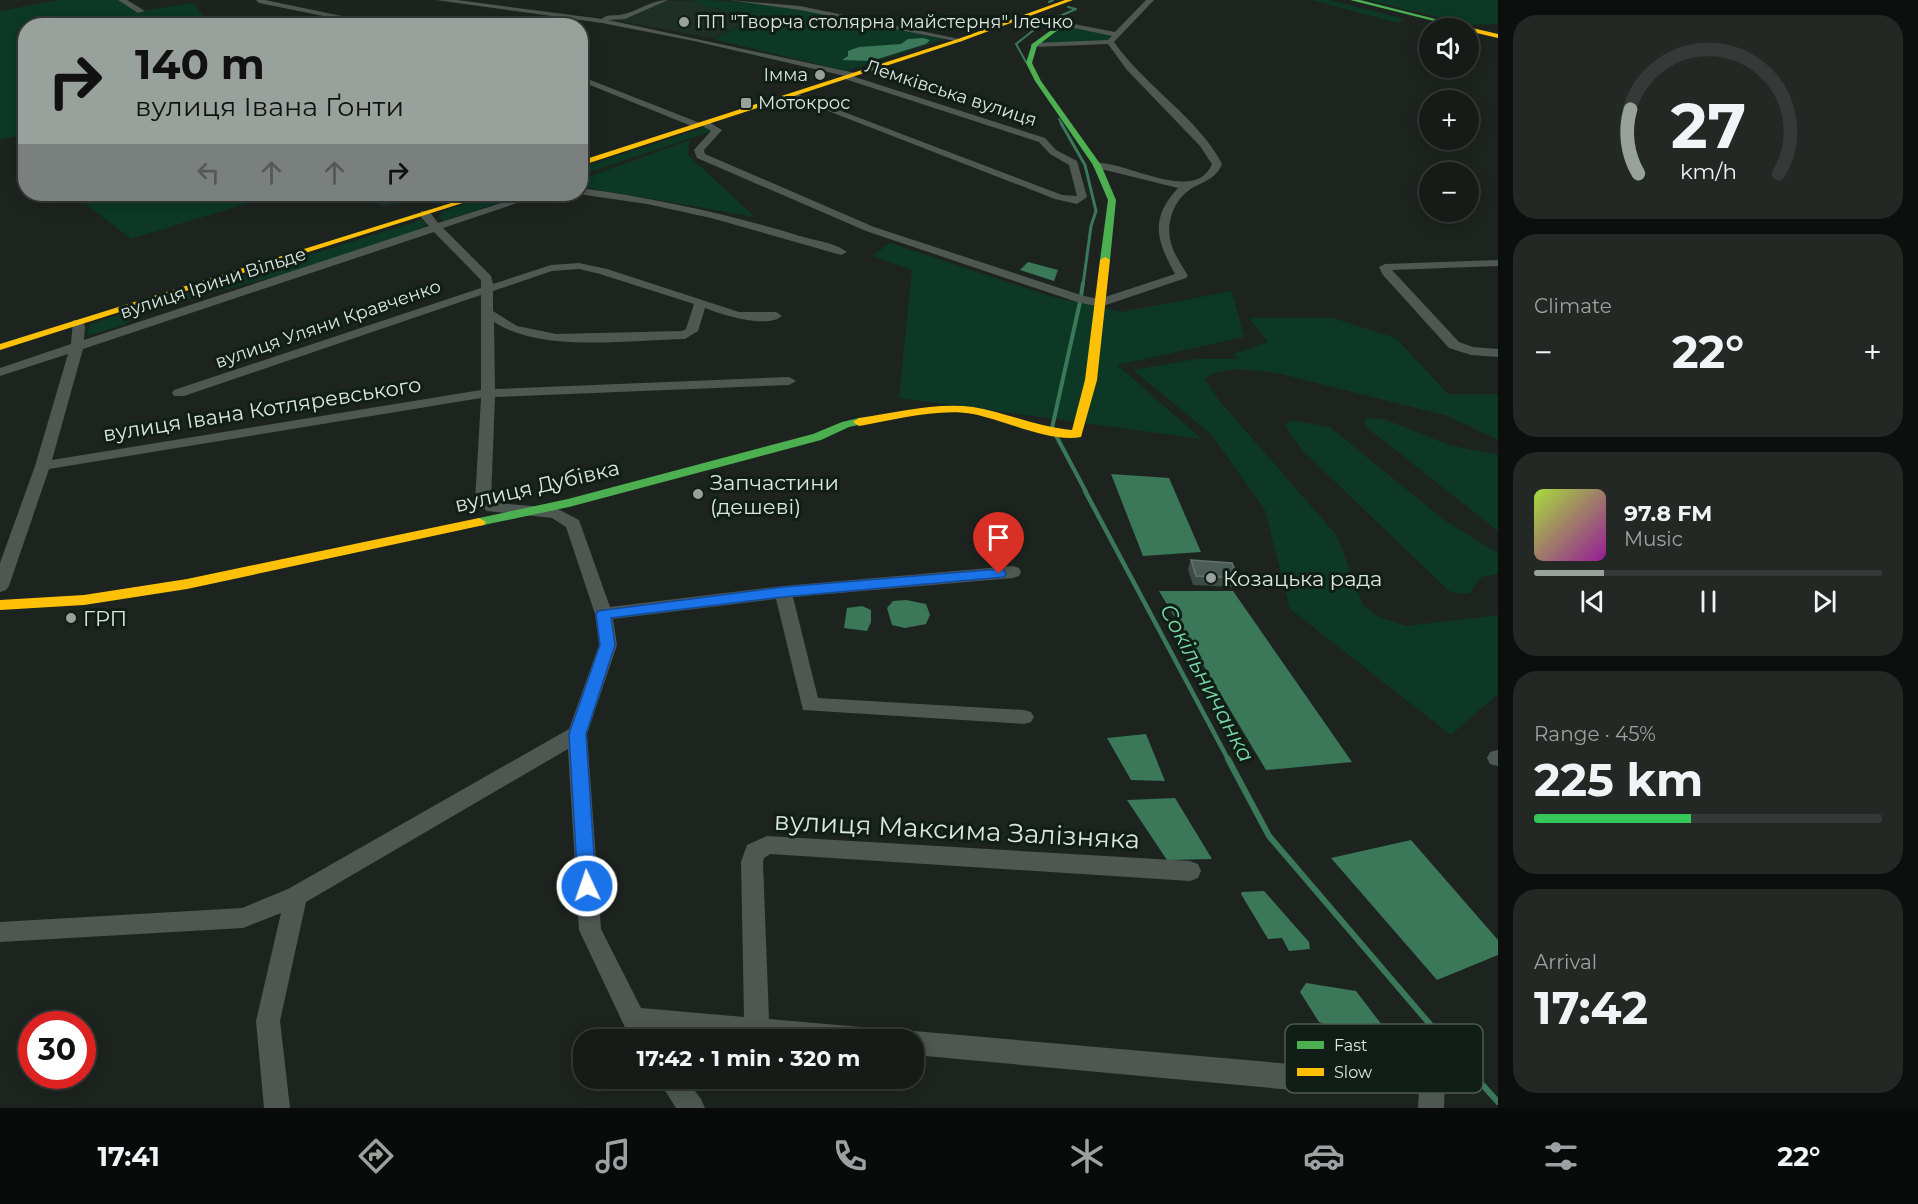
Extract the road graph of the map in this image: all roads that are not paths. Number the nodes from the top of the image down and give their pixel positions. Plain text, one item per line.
1 (122, 0) edge
2 (441, 0) edge
3 (664, 0) edge
4 (732, 0) edge
5 (1070, 0) edge
6 (1150, 0) edge
7 (1353, 0) edge
8 (259, 2) edge
9 (141, 11) dead end
10 (1028, 17) junction
11 (344, 18) edge
12 (1424, 18) edge
13 (606, 20) junction
14 (1063, 24) junction
15 (1479, 32) edge
16 (1498, 36) edge
17 (1113, 38) junction
18 (960, 40) junction
19 (1034, 45) junction
20 (850, 76) junction
21 (588, 81) edge
22 (791, 95) junction
23 (700, 124) junction
24 (588, 161) edge
25 (1097, 165) junction
26 (1186, 187) junction
27 (588, 191) edge
28 (464, 201) edge
29 (516, 201) edge
30 (425, 213) junction
31 (437, 227) junction
32 (841, 252) dead end
33 (1498, 263) edge
34 (1484, 264) junction
35 (1498, 277) edge
36 (488, 288) junction
37 (701, 302) junction
38 (1100, 303) junction
39 (489, 314) junction
40 (776, 316) dead end
41 (77, 323) junction
42 (78, 346) junction
43 (0, 347) edge
44 (1498, 353) edge
45 (0, 372) edge
46 (789, 381) dead end
47 (179, 393) dead end
48 (488, 393) junction
49 (43, 466) junction
50 (528, 510) junction
51 (1012, 572) dead end
52 (0, 586) edge
53 (783, 592) junction
54 (0, 605) edge
55 (604, 614) junction
56 (1024, 717) dead end
57 (578, 734) junction
58 (1190, 871) dead end
59 (296, 896) junction
60 (0, 932) edge
61 (638, 1029) edge
62 (757, 1029) edge
63 (924, 1044) edge
64 (1285, 1076) edge
65 (677, 1089) edge
66 (1432, 1093) edge
67 (277, 1108) edge
68 (692, 1108) edge
69 (1431, 1108) edge

1 - 9 street
2 - 13 street, Лемківська вулиця
3 - 13 street
4 - 18 street
5 - 10 main road
6 - 17 street
7 - 12 main road
8 - 11 street
10 - 14 street
10 - 18 main road
13 - 20 street, Лемківська вулиця
14 - 17 street
14 - 19 main road
15 - 16 main road
17 - 19 street
17 - 26 street
18 - 20 main road
19 - 25 main road
20 - 22 main road
20 - 22 street, Лемківська вулиця
21 - 23 street
22 - 23 main road
23 - 24 main road
23 - 38 street
25 - 26 street
25 - 38 main road
26 - 38 street
27 - 32 street
28 - 30 main road
29 - 31 street, вулиця Ірини Вільде
30 - 31 street
30 - 41 main road
31 - 36 street
31 - 42 street, вулиця Ірини Вільде
33 - 34 street
34 - 35 street
34 - 44 street
36 - 37 street, вулиця Уляни Кравченко
36 - 39 street
36 - 47 street, вулиця Уляни Кравченко
37 - 39 street
37 - 40 street, вулиця Уляни Кравченко
38 - 50 main road, вулиця Дубівка
39 - 48 street
41 - 42 street
41 - 43 main road
42 - 45 street, вулиця Ірини Вільде
42 - 49 street
46 - 48 street, вулиця Івана Котляревського
48 - 49 street, вулиця Івана Котляревського
48 - 50 street
49 - 52 street
50 - 54 main road, вулиця Дубівка
50 - 55 street
51 - 53 street
53 - 55 street
53 - 56 street
55 - 57 street
57 - 59 street
57 - 61 street
58 - 62 street, вулиця Максима Залізняка
59 - 60 street
59 - 67 street
63 - 64 street
65 - 68 street
66 - 69 street

